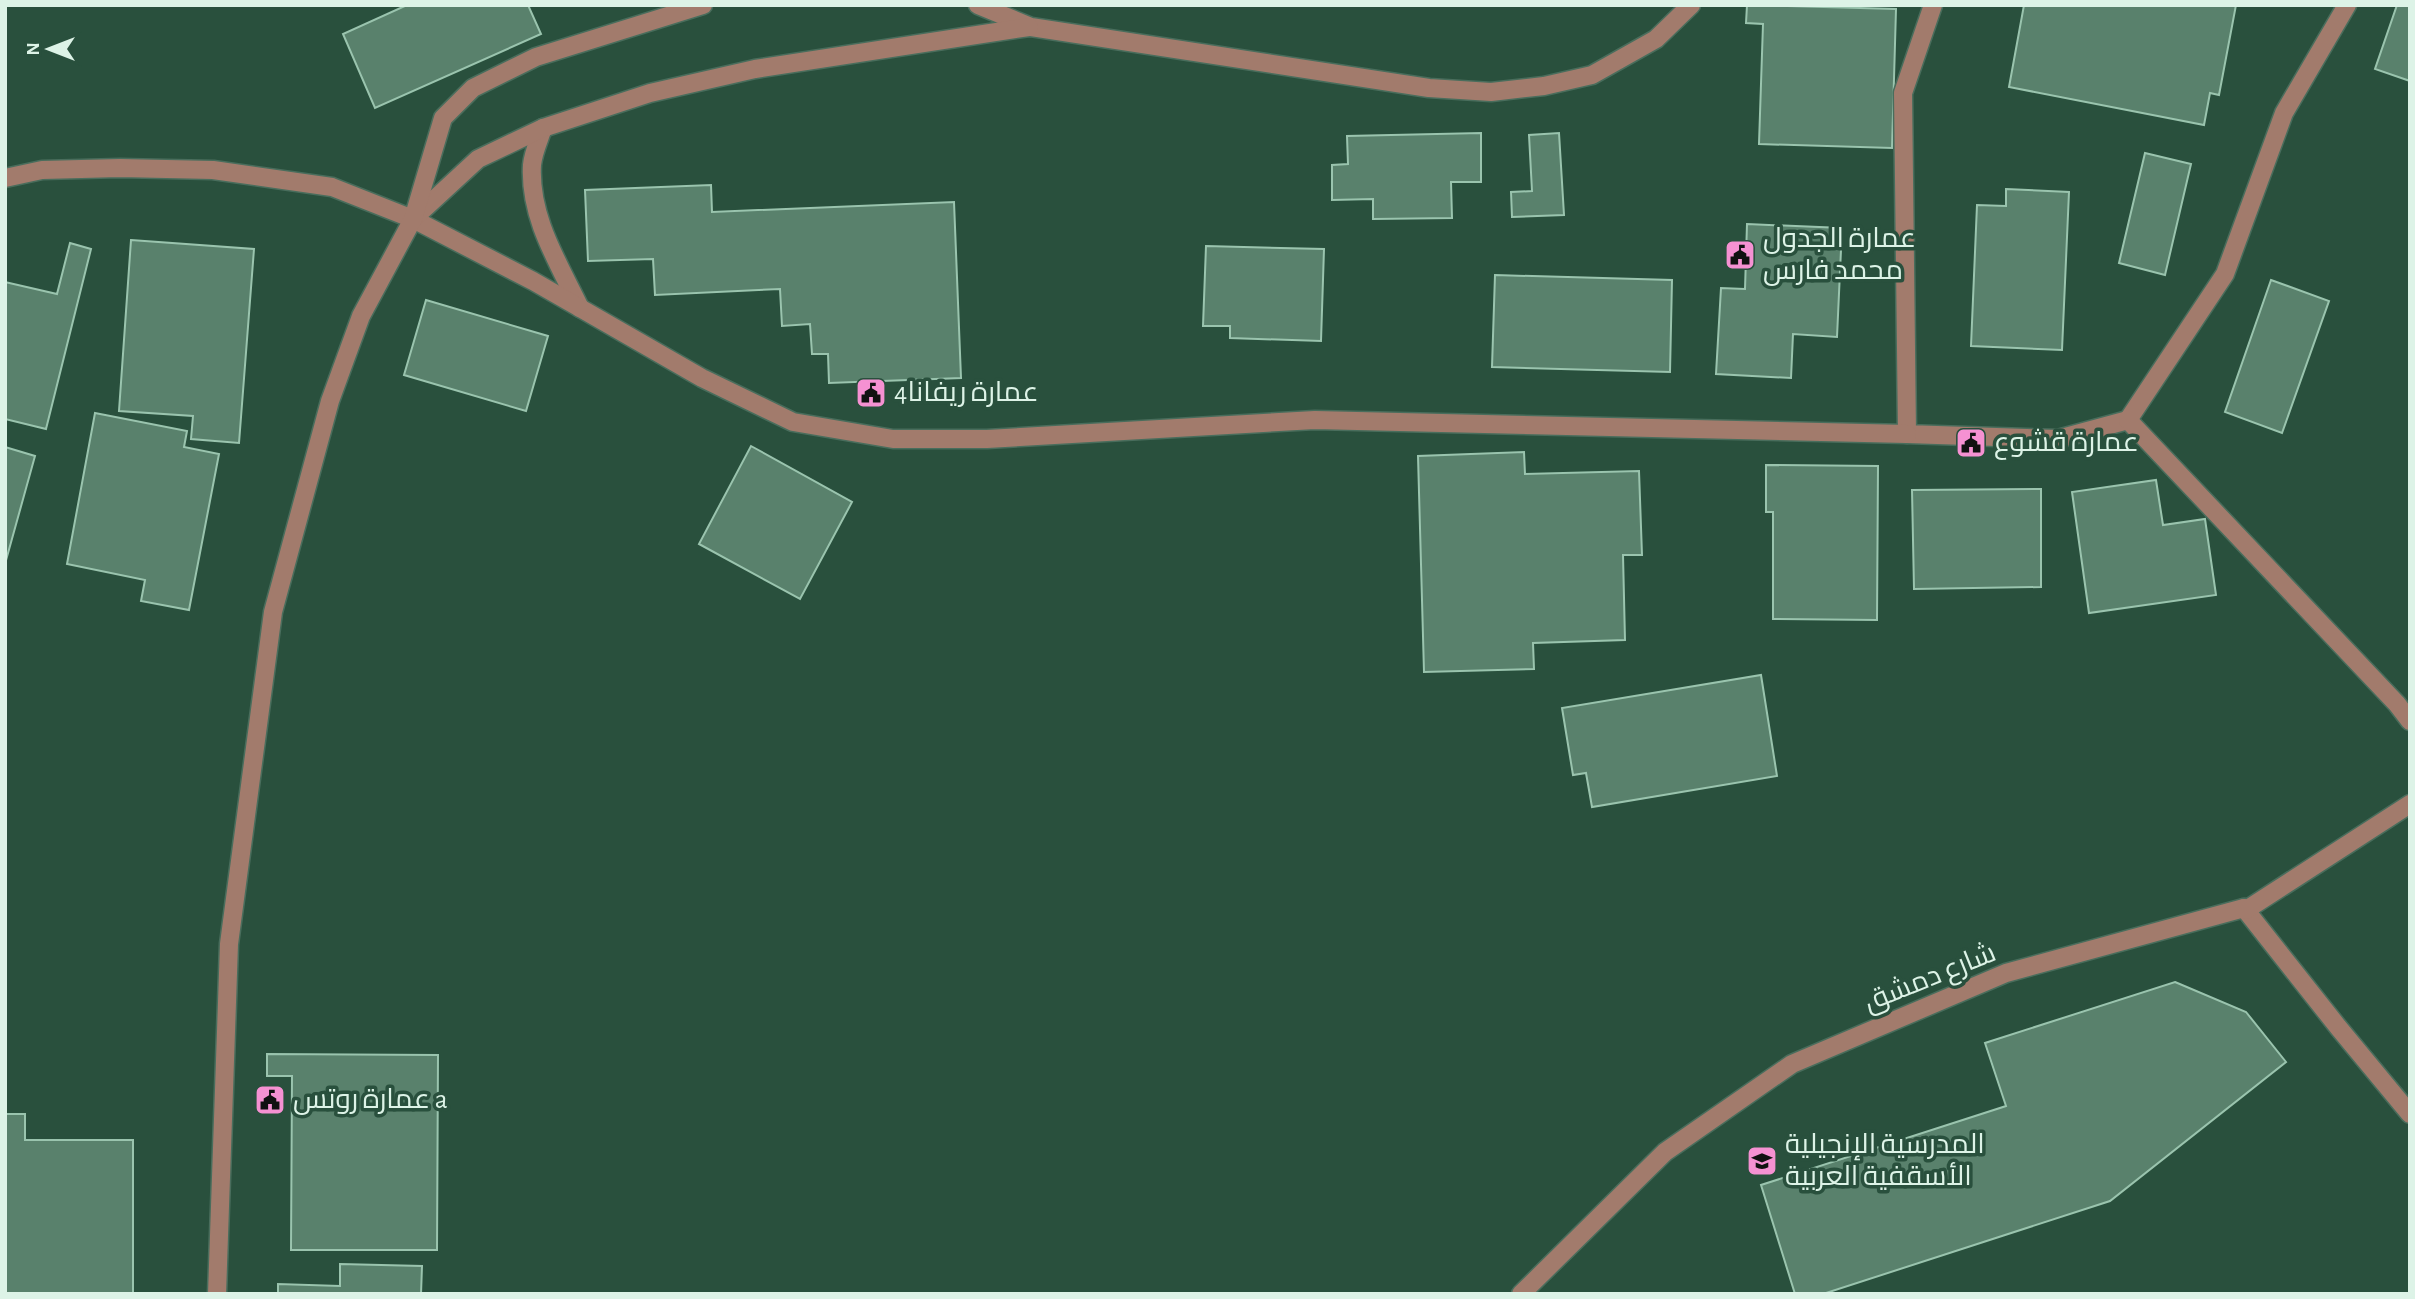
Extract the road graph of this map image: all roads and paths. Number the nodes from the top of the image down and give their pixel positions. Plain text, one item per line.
1 (703, 5) edge
2 (978, 5) edge
3 (1691, 5) edge
4 (1933, 5) edge
5 (2347, 5) edge
6 (1031, 27) junction
7 (543, 128) junction
8 (5, 178) edge
9 (413, 219) junction
10 (580, 307) junction
11 (2127, 420) junction
12 (1907, 435) junction
13 (2410, 722) edge
14 (2410, 804) edge
15 (2244, 908) junction
16 (2410, 1114) edge
17 (217, 1294) edge
18 (1521, 1294) edge

1 - 9 street
2 - 6 street
3 - 6 street
4 - 12 street
5 - 11 street
6 - 7 street
7 - 9 street
7 - 10 street
8 - 9 street
9 - 10 street
9 - 17 street
10 - 12 street
11 - 12 street
11 - 13 street
14 - 15 street, شارع دمشق
15 - 16 street
15 - 18 street, شارع دمشق

